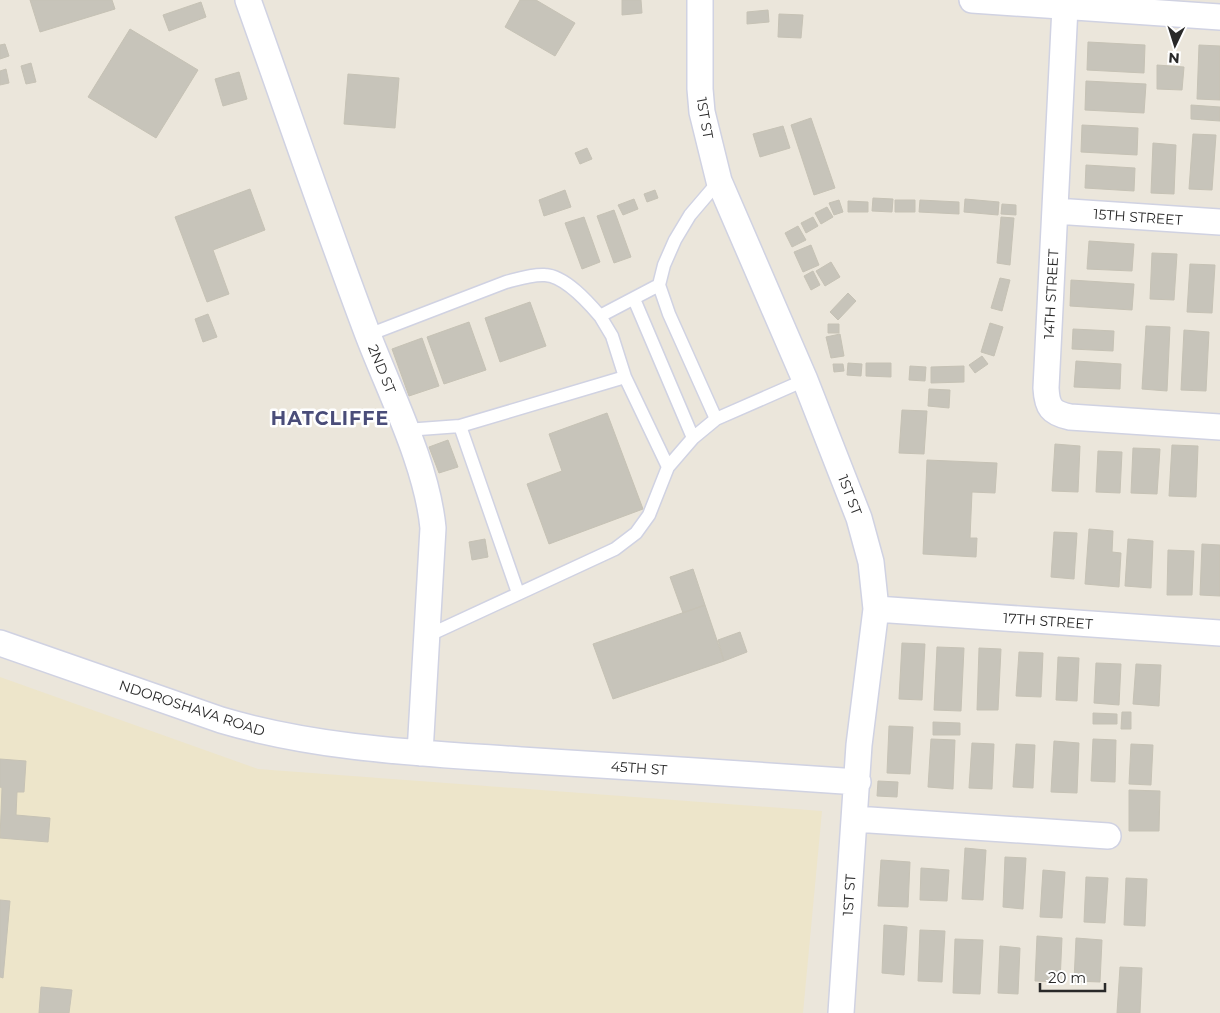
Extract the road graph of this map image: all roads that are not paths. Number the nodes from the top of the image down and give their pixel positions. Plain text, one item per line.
1 (248, 0) edge
2 (700, 0) edge
3 (972, 0) edge
4 (1065, 7) junction
5 (1194, 7) edge
6 (1220, 17) edge
7 (719, 181) junction
8 (1055, 211) junction
9 (1220, 222) edge
10 (659, 285) junction
11 (634, 299) junction
12 (600, 316) junction
13 (368, 335) junction
14 (625, 377) junction
15 (805, 380) junction
16 (716, 419) junction
17 (460, 426) junction
18 (1220, 427) edge
19 (406, 430) junction
20 (693, 438) junction
21 (668, 467) junction
22 (518, 593) junction
23 (876, 608) junction
24 (1220, 633) edge
25 (426, 636) junction
26 (0, 643) edge
27 (420, 753) junction
28 (858, 782) junction
29 (855, 819) junction
30 (1108, 836) dead end
31 (841, 1013) edge

1 - 13 street, 2ND ST
2 - 7 street, 1ST ST
3 - 4 street
4 - 5 street
4 - 8 street, 14TH STREET
5 - 6 street
7 - 10 lane
7 - 15 street, 1ST ST
8 - 9 street, 15TH STREET
8 - 18 street, 14TH STREET
10 - 11 lane
10 - 16 lane
11 - 12 lane
11 - 20 lane
12 - 13 lane
12 - 14 lane
13 - 19 street, 2ND ST
14 - 17 lane
14 - 21 lane
15 - 16 lane
15 - 23 street, 1ST ST
16 - 20 lane
17 - 19 lane
17 - 22 lane
19 - 25 street, 2ND ST
20 - 21 lane
21 - 22 lane
22 - 25 lane
23 - 24 street, 17TH STREET
23 - 28 street, 1ST ST
25 - 27 street, 2ND ST
26 - 27 street, NDOROSHAVA ROAD
27 - 28 street, 45TH ST
28 - 29 street, 1ST ST
29 - 30 street
29 - 31 street, 1ST ST

